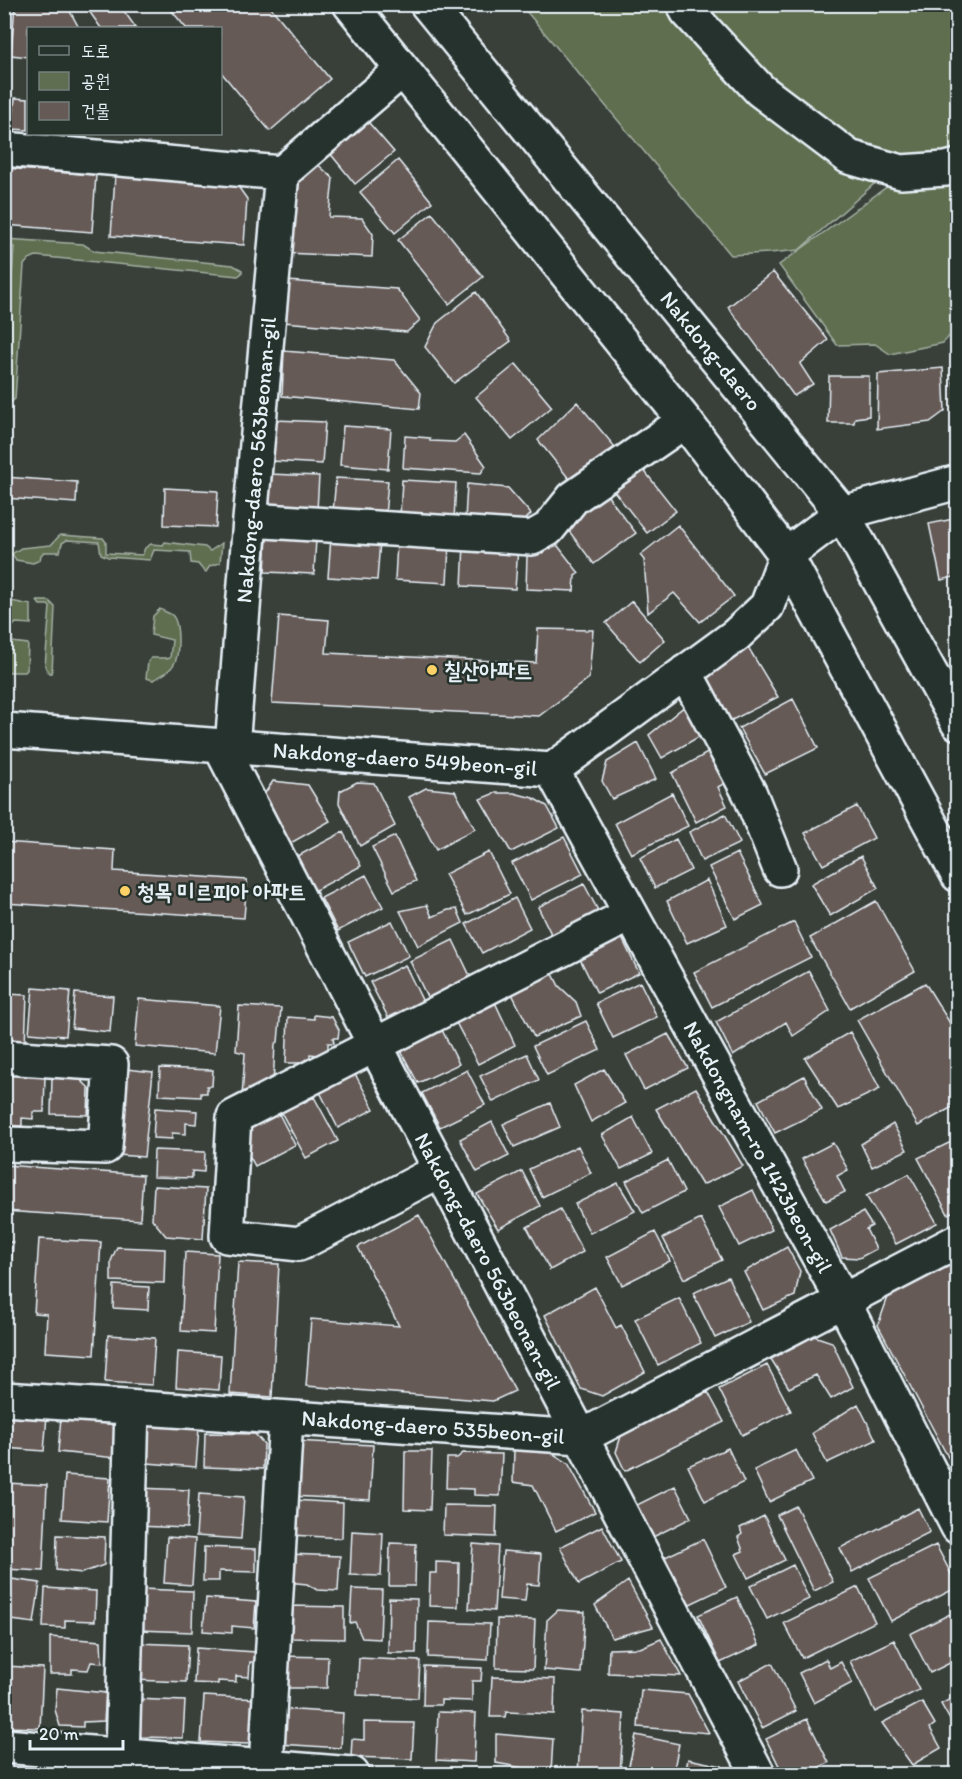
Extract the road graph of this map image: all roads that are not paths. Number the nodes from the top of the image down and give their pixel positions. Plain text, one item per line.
1 (350, 4) edge
2 (427, 4) edge
3 (684, 4) edge
4 (402, 70) junction
5 (4, 149) edge
6 (957, 166) edge
7 (282, 173) junction
8 (685, 421) junction
9 (957, 482) edge
10 (842, 513) junction
11 (250, 520) junction
12 (786, 555) junction
13 (685, 672) junction
14 (957, 723) edge
15 (4, 730) edge
16 (226, 746) junction
17 (552, 770) junction
18 (780, 868) dead end
19 (957, 875) edge
20 (631, 914) junction
21 (375, 1045) junction
22 (4, 1057) edge
23 (4, 1144) edge
24 (441, 1170) junction
25 (957, 1241) edge
26 (843, 1301) junction
27 (4, 1399) edge
28 (132, 1408) junction
29 (286, 1418) junction
30 (581, 1437) junction
31 (957, 1527) edge
32 (4, 1746) edge
33 (122, 1755) junction
34 (266, 1767) junction
35 (352, 1774) edge
36 (758, 1774) edge

1 - 4 street
2 - 10 street, Nakdong-daero
3 - 6 street
4 - 7 street
4 - 8 street
5 - 7 street
7 - 11 street, Nakdong-daero 563beonan-gil
8 - 11 street
8 - 12 street
9 - 10 street
10 - 12 street
10 - 14 street, Nakdong-daero
11 - 16 street, Nakdong-daero 563beonan-gil
12 - 13 street, Nakdong-daero 549beon-gil
12 - 19 street
13 - 17 street, Nakdong-daero 549beon-gil
13 - 18 street
15 - 16 street, Nakdong-daero 549beon-gil
16 - 17 street, Nakdong-daero 549beon-gil
16 - 21 street, Nakdong-daero 563beonan-gil
17 - 20 street, Nakdongnam-ro 1423beon-gil
20 - 21 street
20 - 26 street, Nakdongnam-ro 1423beon-gil
21 - 24 street, Nakdong-daero 563beonan-gil
21 - 24 street
22 - 23 street
24 - 30 street, Nakdong-daero 563beonan-gil
25 - 26 street, Nakdong-daero 535beon-gil
26 - 30 street, Nakdong-daero 535beon-gil
26 - 31 street, Nakdongnam-ro 1423beon-gil
27 - 28 street, Nakdong-daero 535beon-gil
28 - 29 street, Nakdong-daero 535beon-gil
28 - 33 street
29 - 30 street, Nakdong-daero 535beon-gil
29 - 34 street
30 - 36 street, Nakdong-daero 563beonan-gil
32 - 33 street
33 - 34 street
34 - 35 street

